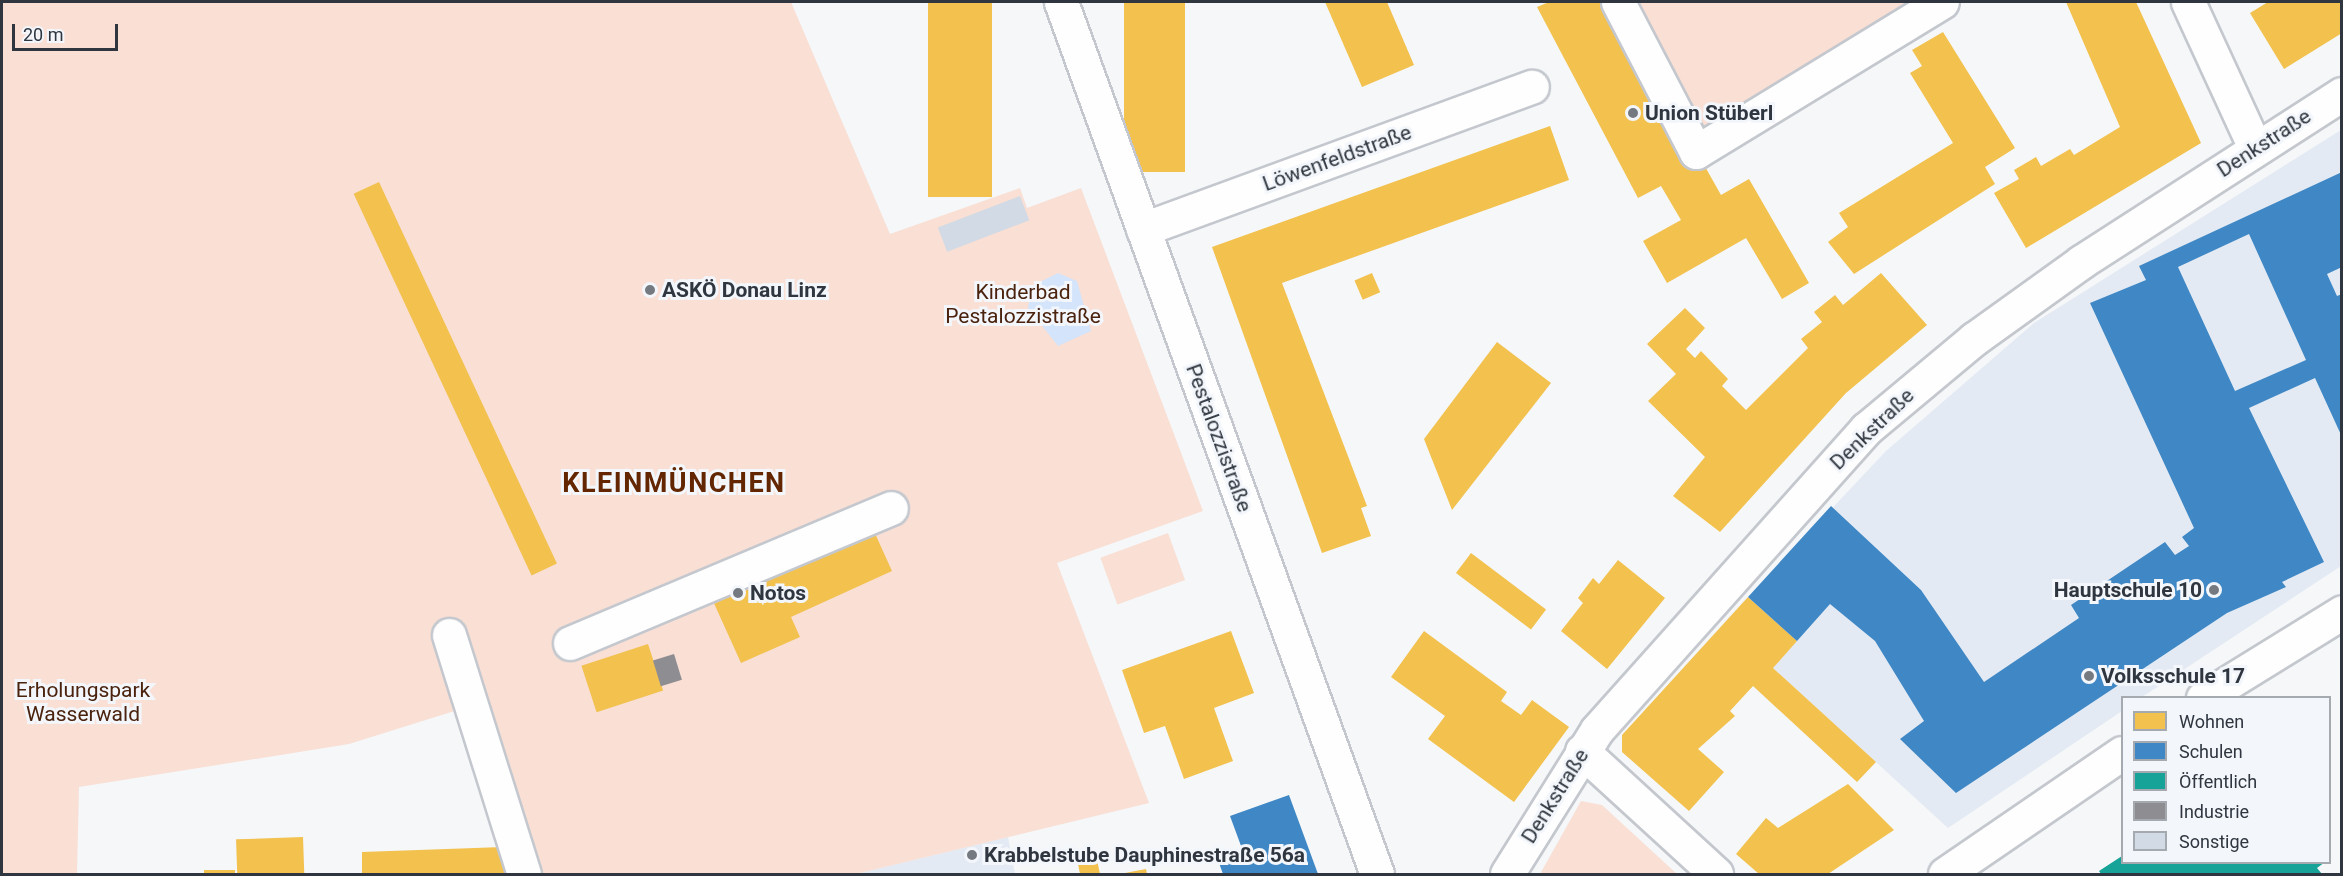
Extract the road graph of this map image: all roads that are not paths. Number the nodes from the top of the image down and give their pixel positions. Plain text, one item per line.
1 (1061, 2) edge
2 (1618, 2) edge
3 (1942, 2) edge
4 (2188, 2) edge
5 (1532, 87) dead end
6 (2342, 94) edge
7 (2255, 148) junction
8 (1143, 229) junction
9 (891, 508) dead end
10 (2342, 612) edge
11 (449, 635) dead end
12 (570, 643) dead end
13 (2206, 696) edge
14 (1582, 751) junction
15 (2121, 754) edge
16 (524, 874) edge
17 (1377, 874) edge
18 (1507, 874) edge
19 (1716, 874) edge
20 (1945, 874) edge

1 - 8 street, Pestalozzistraße
2 - 3 street
4 - 7 street
5 - 8 street, Löwenfeldstraße
6 - 7 street, Denkstraße
7 - 14 street, Denkstraße
8 - 17 street, Pestalozzistraße
9 - 12 street
10 - 13 street
11 - 16 street
14 - 18 street, Denkstraße
14 - 19 street
15 - 20 street

